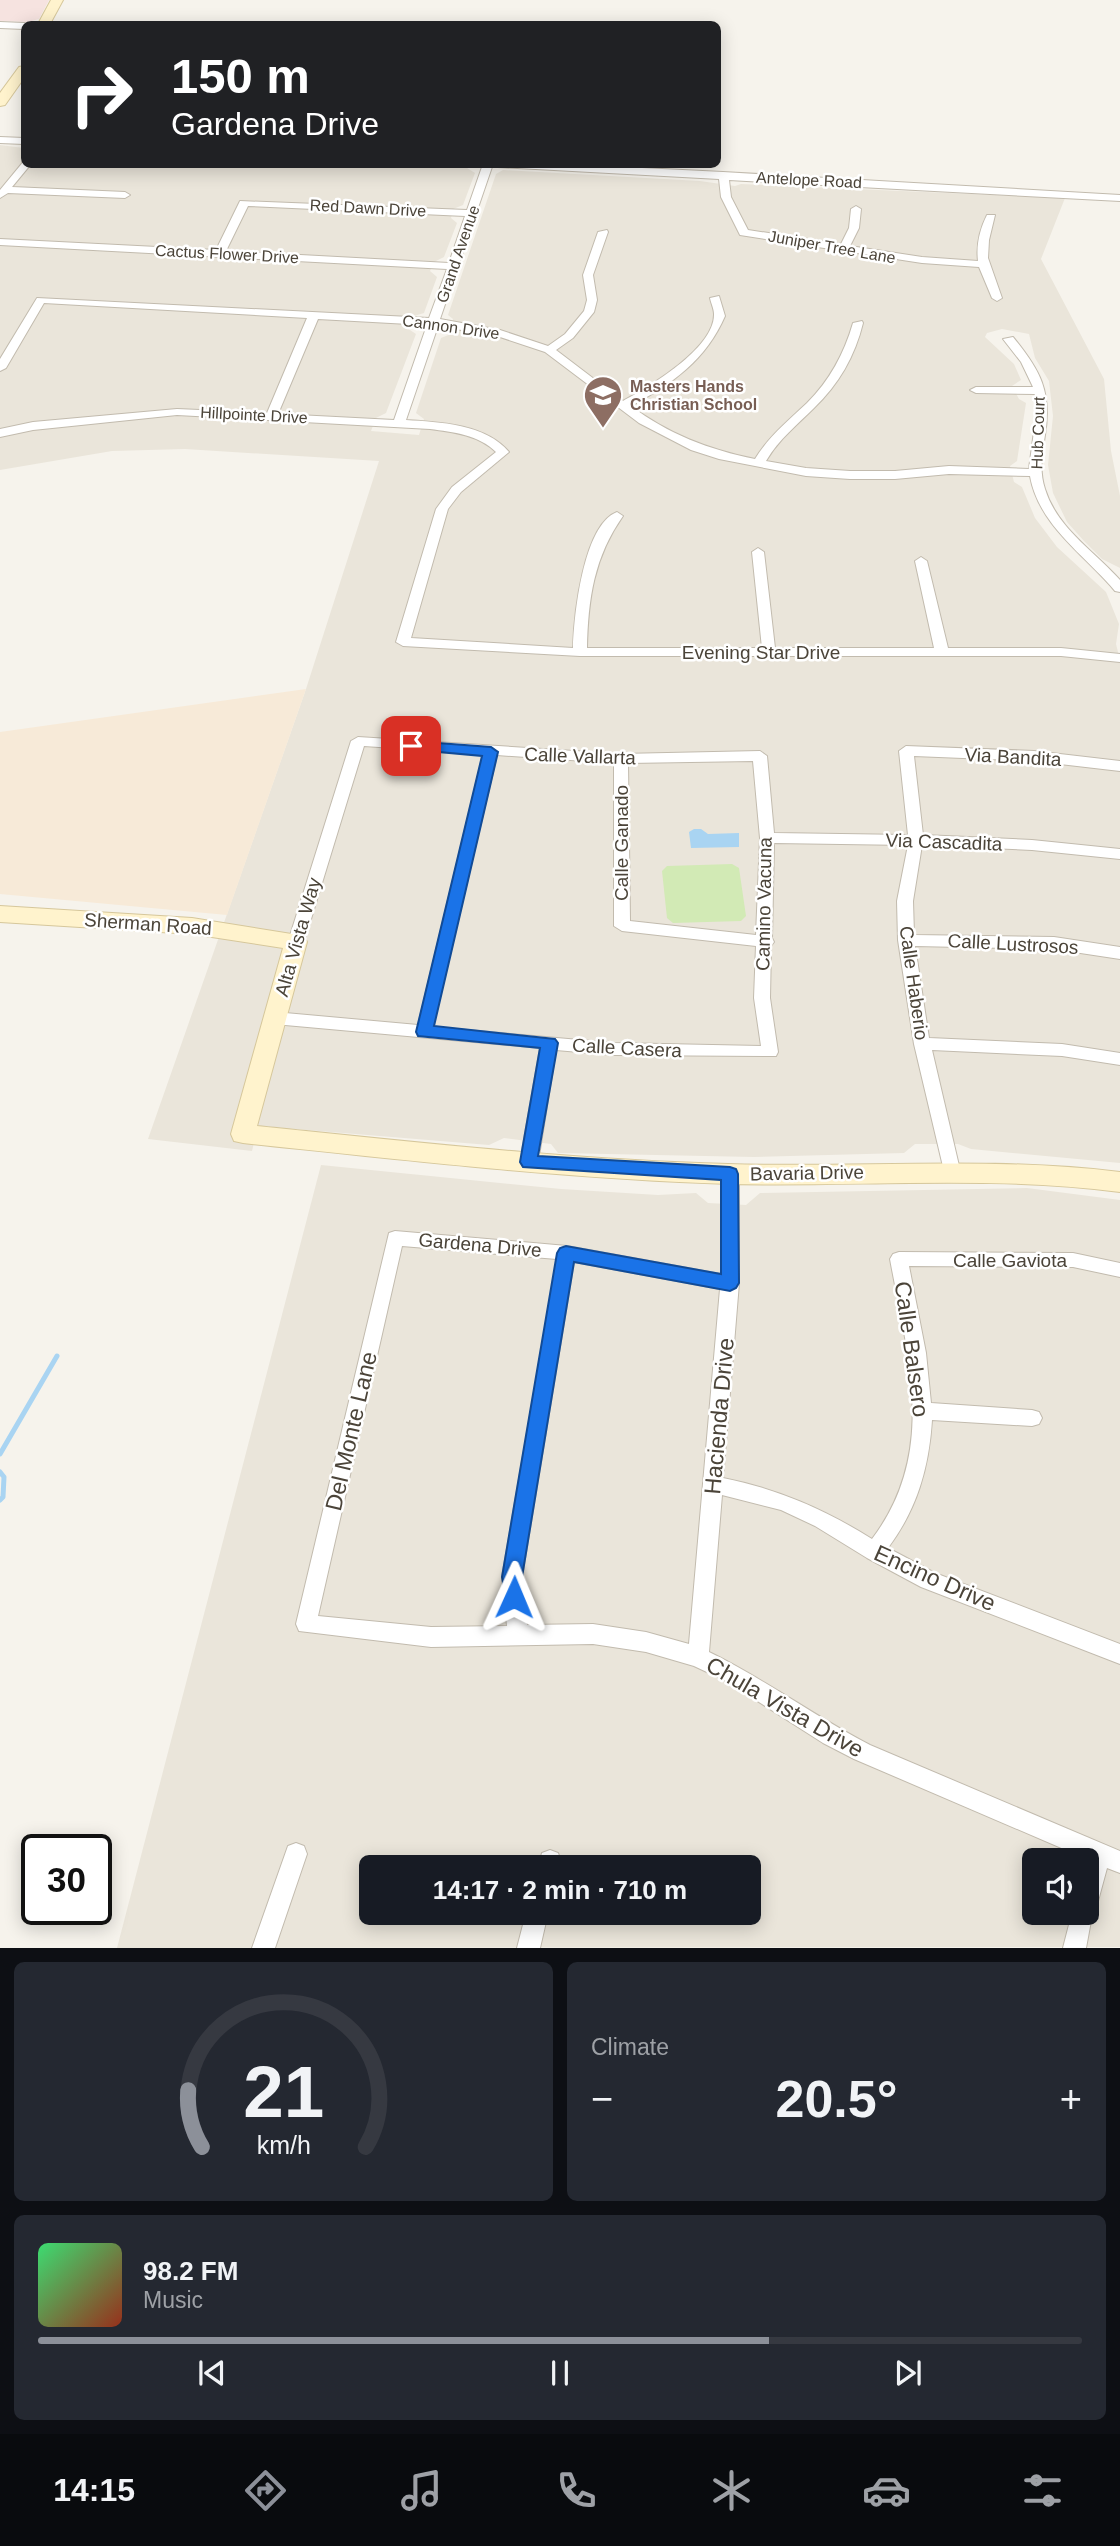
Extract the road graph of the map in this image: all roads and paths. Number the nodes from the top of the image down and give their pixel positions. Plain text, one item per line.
1 (57, 0) edge
2 (70, 0) edge
3 (46, 21) edge
4 (59, 21) edge
5 (0, 25) edge
6 (21, 26) edge
7 (21, 65) edge
8 (0, 82) edge
9 (0, 102) edge
10 (0, 140) edge
11 (21, 141) edge
12 (23, 168) edge
13 (487, 168) edge
14 (580, 168) edge
15 (723, 175) junction
16 (2, 193) edge
17 (125, 195) dead end
18 (1120, 198) edge
19 (856, 209) dead end
20 (473, 213) junction
21 (991, 217) dead end
22 (603, 232) dead end
23 (0, 242) edge
24 (845, 246) junction
25 (220, 253) junction
26 (982, 264) junction
27 (453, 266) junction
28 (715, 298) dead end
29 (997, 298) dead end
30 (314, 315) junction
31 (435, 322) junction
32 (858, 323) dead end
33 (1009, 340) dead end
34 (549, 350) junction
35 (0, 368) edge
36 (976, 390) dead end
37 (1040, 391) junction
38 (622, 406) junction
39 (272, 415) junction
40 (399, 423) junction
41 (0, 433) edge
42 (758, 464) junction
43 (1035, 473) junction
44 (617, 516) dead end
45 (758, 552) dead end
46 (921, 562) dead end
47 (1118, 582) edge
48 (403, 642) joint
49 (580, 652) junction
50 (769, 652) junction
51 (942, 652) junction
52 (1120, 658) edge
53 (358, 741) joint
54 (906, 751) joint
55 (491, 752) junction
56 (760, 756) joint
57 (621, 759) junction
58 (1120, 766) edge
59 (767, 838) junction
60 (916, 840) junction
61 (1120, 854) edge
62 (0, 914) edge
63 (906, 940) junction
64 (296, 942) junction
65 (766, 942) junction
66 (1120, 953) edge
67 (274, 1018) junction
68 (424, 1032) junction
69 (550, 1043) junction
70 (922, 1044) junction
71 (770, 1052) joint
72 (1120, 1059) edge
73 (243, 1134) joint
74 (529, 1162) junction
75 (951, 1170) junction
76 (730, 1174) junction
77 (1120, 1182) edge
78 (395, 1238) joint
79 (566, 1253) junction
80 (899, 1259) joint
81 (1120, 1270) edge
82 (730, 1283) junction
83 (925, 1412) junction
84 (1032, 1418) dead end
85 (713, 1485) junction
86 (874, 1552) junction
87 (306, 1624) joint
88 (518, 1637) junction
89 (1120, 1654) edge
90 (698, 1657) junction
91 (296, 1854) dead end
92 (1110, 1858) edge
93 (1099, 1879) edge
94 (534, 1925) edge
95 (1080, 1925) edge
96 (263, 1948) edge
97 (528, 1948) edge
98 (1074, 1948) edge

1 - 3 street
2 - 4 street
5 - 6 street
7 - 8 street
7 - 9 street
10 - 11 street
12 - 16 street
13 - 20 street, Grand Avenue
14 - 15 street, Antelope Road
15 - 18 street, Antelope Road
15 - 24 street, Juniper Tree Lane
16 - 17 street
19 - 24 street
20 - 25 street, Red Dawn Drive
20 - 27 street, Grand Avenue
21 - 26 street
22 - 34 street
23 - 25 street, Cactus Flower Drive
24 - 26 street, Juniper Tree Lane
25 - 27 street, Cactus Flower Drive
26 - 29 street
27 - 31 street, Grand Avenue
28 - 38 street
30 - 31 street, Cannon Drive
30 - 35 street, Cannon Drive
30 - 39 street
31 - 34 street, Cannon Drive
31 - 40 street, Grand Avenue
32 - 42 street
33 - 37 street, Hub Court
34 - 38 street, Cannon Drive
36 - 37 street
37 - 43 street, Hub Court
38 - 42 street, Cannon Drive
39 - 40 street, Hillpointe Drive
39 - 41 street, Hillpointe Drive
40 - 48 street, Hillpointe Drive
42 - 43 street, Cannon Drive
43 - 47 street, Hub Court
44 - 49 street
45 - 50 street
46 - 51 street
48 - 49 street, Evening Star Drive
49 - 50 street, Evening Star Drive
50 - 51 street, Evening Star Drive
51 - 52 street, Evening Star Drive
53 - 55 street, Calle Vallarta
53 - 64 street, Alta Vista Way
54 - 58 street, Via Bandita
54 - 60 street, Calle Haberio
55 - 57 street, Calle Vallarta
55 - 68 street
56 - 57 street, Calle Vallarta
56 - 59 street, Camino Vacuna
57 - 65 street, Calle Ganado
59 - 60 street, Via Cascadita
59 - 65 street, Camino Vacuna
60 - 61 street, Via Cascadita
60 - 63 street, Calle Haberio
62 - 64 street, Sherman Road
63 - 66 street, Calle Lustrosos
63 - 70 street, Calle Haberio
64 - 67 street, Alta Vista Way
65 - 71 street, Camino Vacuna
67 - 68 street, Calle Casera
67 - 73 street, Alta Vista Way
68 - 69 street, Calle Casera
69 - 71 street, Calle Casera
69 - 74 street
70 - 72 street
70 - 75 street, Calle Haberio
73 - 74 street, Bavaria Drive
74 - 76 street, Bavaria Drive
75 - 76 street, Bavaria Drive
75 - 77 street, Bavaria Drive
76 - 82 street, Hacienda Drive
78 - 79 street, Gardena Drive
78 - 87 street, Del Monte Lane
79 - 82 street, Gardena Drive
79 - 88 street
80 - 81 street, Calle Gaviota
80 - 83 street, Calle Balsero
82 - 85 street, Hacienda Drive
83 - 84 street
83 - 86 street, Calle Balsero
85 - 86 street, Encino Drive
85 - 90 street, Hacienda Drive
86 - 89 street, Encino Drive
87 - 88 street, Chula Vista Drive
88 - 90 street, Chula Vista Drive
90 - 92 street, Chula Vista Drive
91 - 96 street
92 - 93 street
94 - 97 street
95 - 98 street

